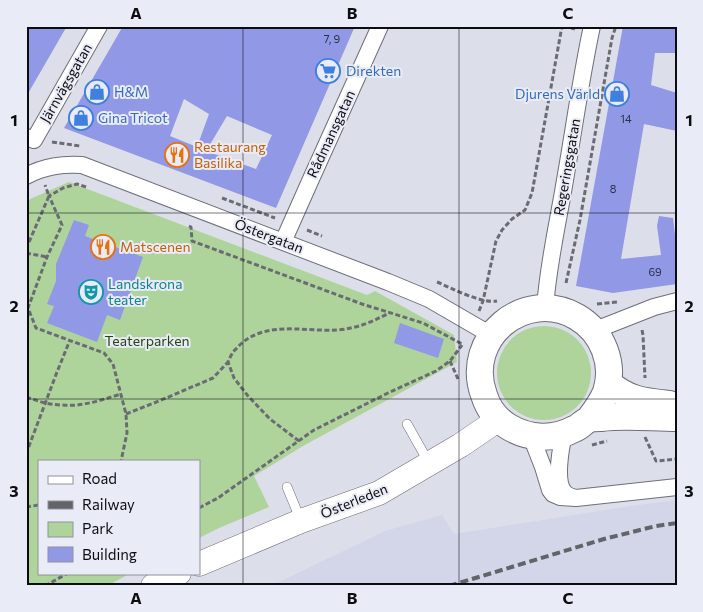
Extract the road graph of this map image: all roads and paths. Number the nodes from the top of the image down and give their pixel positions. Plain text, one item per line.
1 (99, 26) edge
2 (380, 26) edge
3 (562, 26) edge
4 (592, 26) edge
5 (616, 26) edge
6 (30, 138) edge
7 (32, 173) edge
8 (93, 189) dead end
9 (49, 196) junction
10 (184, 223) dead end
11 (283, 242) junction
12 (26, 251) edge
13 (47, 257) junction
14 (565, 290) dead end
15 (483, 301) dead end
16 (677, 301) edge
17 (546, 308) junction
18 (389, 312) junction
19 (593, 331) junction
20 (491, 335) junction
21 (70, 340) junction
22 (228, 362) junction
23 (608, 383) junction
24 (121, 394) junction
25 (26, 397) edge
26 (45, 403) junction
27 (677, 404) edge
28 (126, 414) junction
29 (590, 418) junction
30 (677, 418) edge
31 (499, 419) junction
32 (407, 424) dead end
33 (564, 434) junction
34 (531, 436) junction
35 (299, 441) junction
36 (26, 454) edge
37 (677, 459) edge
38 (121, 460) edge
39 (656, 461) dead end
40 (429, 464) junction
41 (677, 486) edge
42 (287, 487) dead end
43 (576, 498) junction
44 (200, 507) edge
45 (302, 521) junction
46 (200, 564) edge
47 (66, 574) edge
48 (178, 574) edge
49 (45, 586) edge
50 (153, 586) edge

1 - 6 street, Järnvägsgatan
2 - 11 street, Rådmansgatan
3 - 15 path
4 - 17 street, Regeringsgatan
5 - 14 path
7 - 9 path
7 - 11 street, Östergatan
8 - 9 path
9 - 12 path
9 - 13 path
10 - 18 path
11 - 20 street, Östergatan
12 - 13 path
13 - 21 path
16 - 19 street
17 - 19 main road
17 - 20 main road
18 - 22 path
18 - 35 path
19 - 23 main road
20 - 31 main road
21 - 24 path
21 - 26 path
22 - 28 path
22 - 35 path
23 - 27 main road
23 - 29 main road
24 - 26 path
24 - 28 path
25 - 26 path
26 - 36 path
28 - 38 path
29 - 30 main road
29 - 33 main road
31 - 34 main road
31 - 40 street, Österleden
32 - 40 lane
33 - 34 main road
33 - 43 street
34 - 43 street
35 - 44 path
37 - 39 path
40 - 45 street, Österleden
41 - 43 street
42 - 45 lane
45 - 46 street, Österleden
47 - 49 path
48 - 50 street

